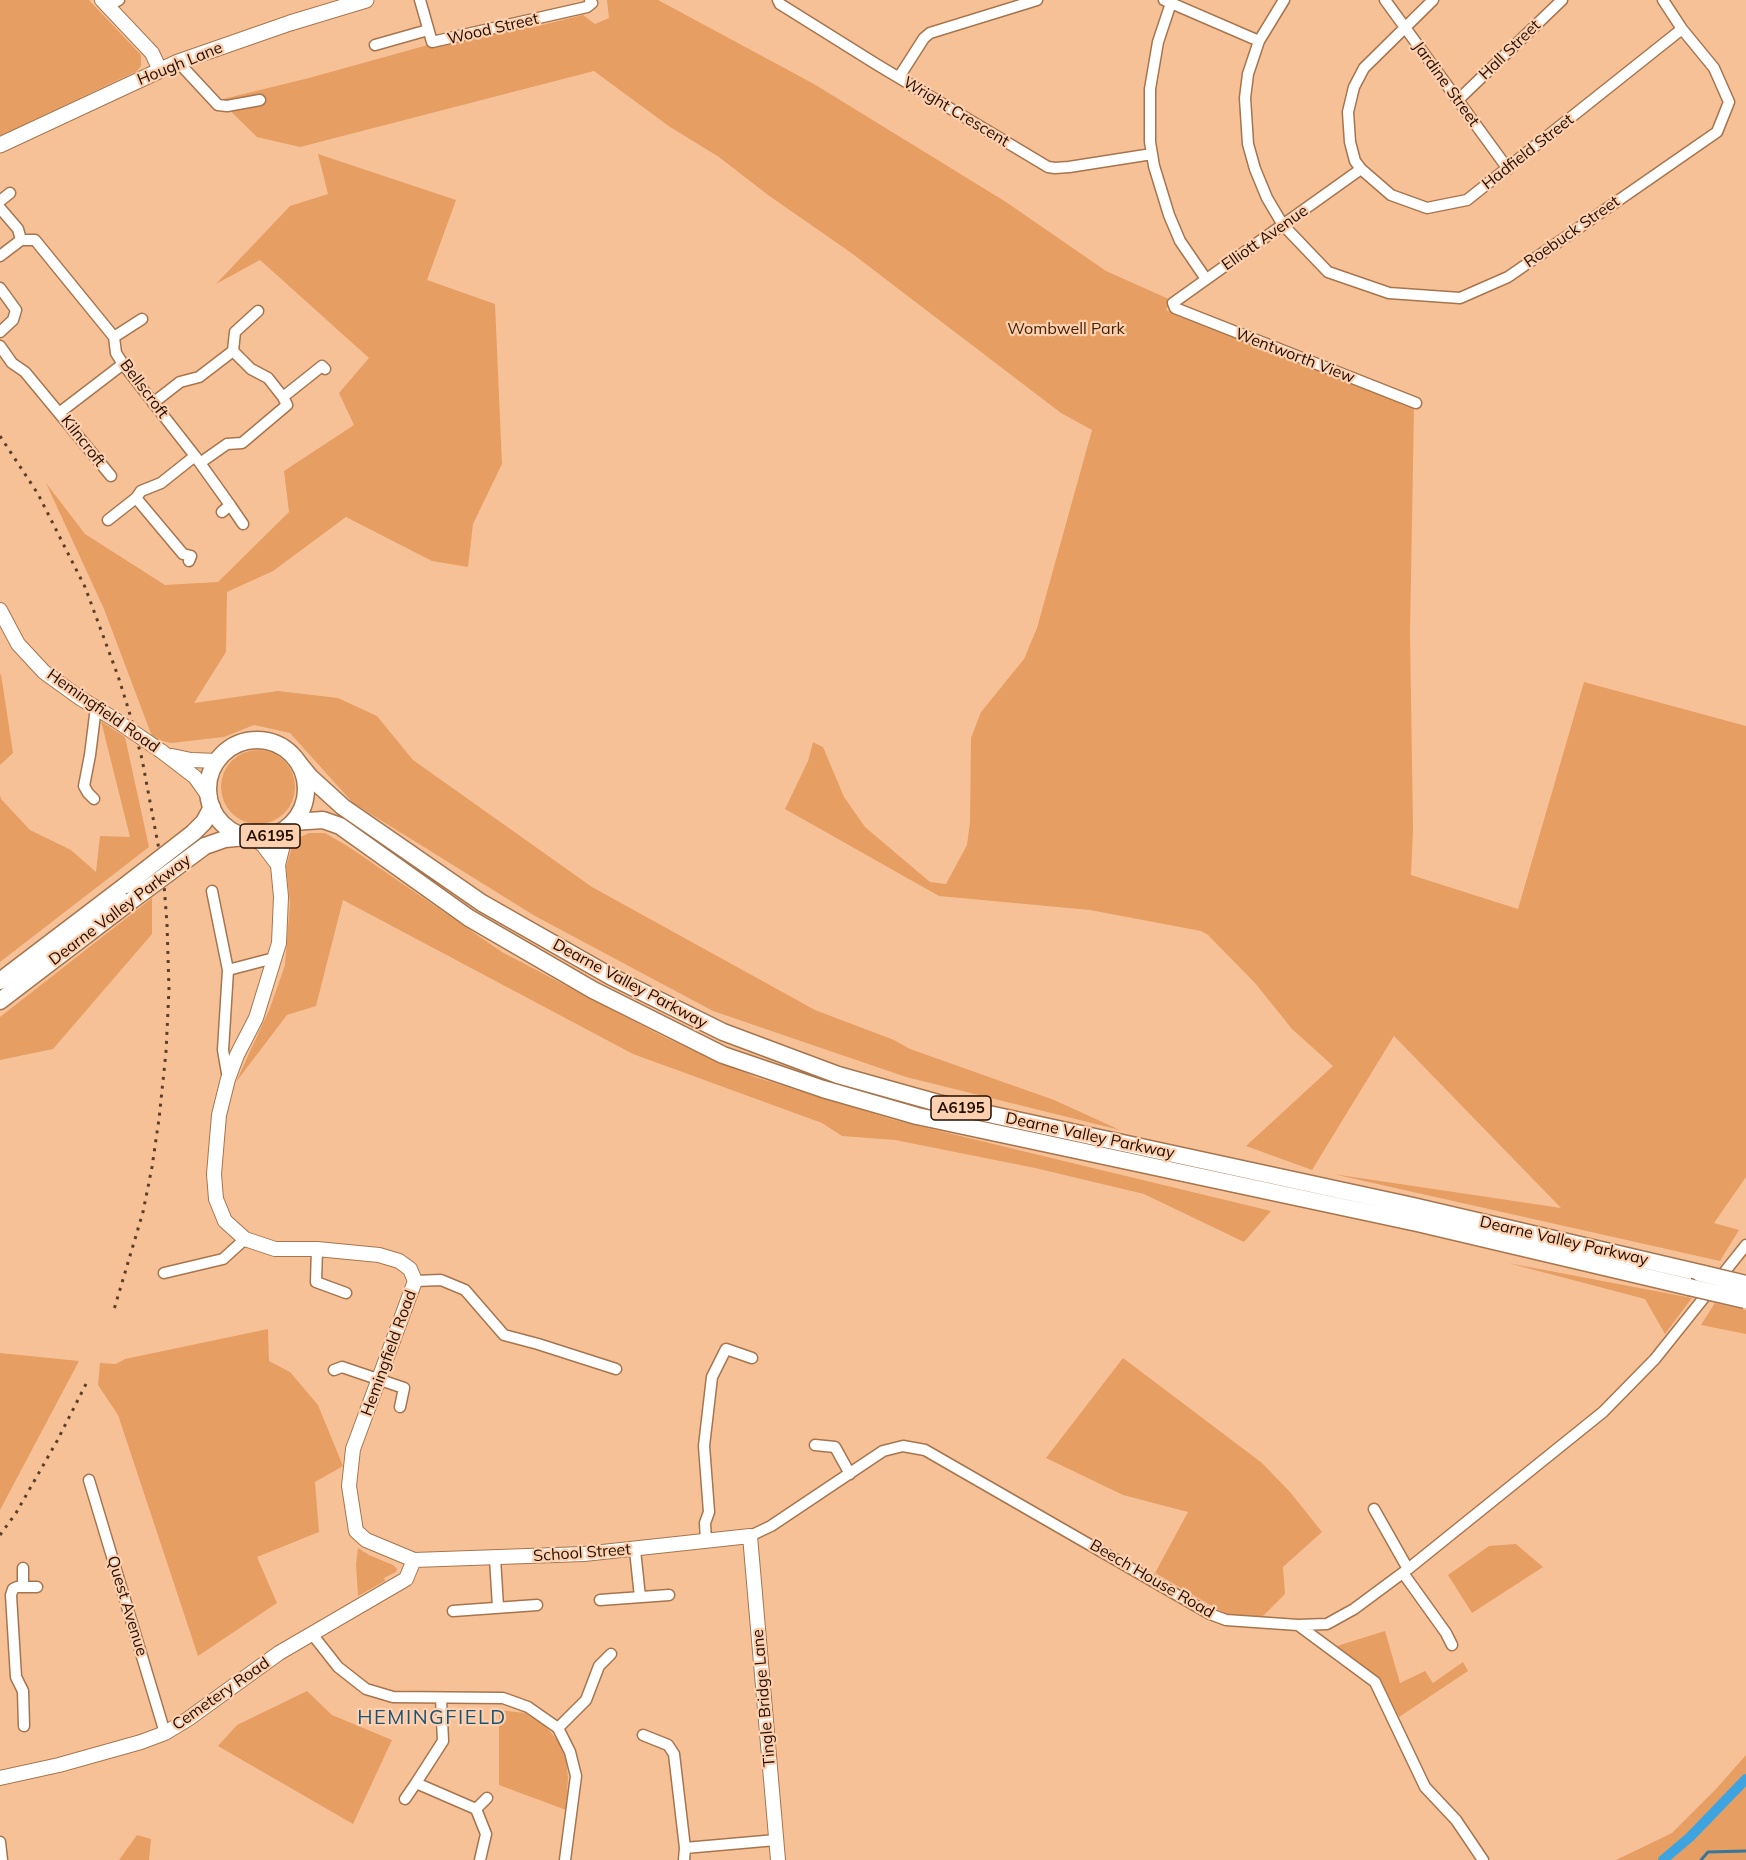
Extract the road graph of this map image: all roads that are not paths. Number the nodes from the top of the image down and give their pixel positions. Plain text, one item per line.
1 (366, 0) edge
2 (420, 0) edge
3 (590, 0) edge
4 (778, 0) edge
5 (1034, 0) edge
6 (1284, 0) edge
7 (1385, 0) edge
8 (1433, 0) edge
9 (1562, 0) edge
10 (1663, 0) edge
11 (109, 2) edge
12 (1167, 2) edge
13 (1405, 28) junction
14 (1682, 29) junction
15 (428, 30) junction
16 (1258, 42) junction
17 (375, 45) dead end
18 (178, 62) junction
19 (160, 70) junction
20 (898, 77) junction
21 (260, 100) dead end
22 (1458, 100) junction
23 (0, 145) edge
24 (1152, 154) junction
25 (1361, 169) junction
26 (1508, 169) junction
27 (10, 193) dead end
28 (0, 201) edge
29 (0, 208) edge
30 (1283, 225) junction
31 (21, 240) junction
32 (0, 256) edge
33 (1206, 279) junction
34 (0, 288) edge
35 (1175, 309) joint
36 (258, 311) dead end
37 (142, 319) dead end
38 (0, 332) edge
39 (114, 338) junction
40 (0, 346) edge
41 (233, 351) junction
42 (123, 364) junction
43 (325, 369) dead end
44 (283, 397) junction
45 (153, 403) junction
46 (1416, 403) dead end
47 (59, 413) junction
48 (198, 460) junction
49 (111, 476) dead end
50 (136, 498) junction
51 (108, 520) dead end
52 (243, 524) dead end
53 (189, 561) dead end
54 (0, 610) edge
55 (96, 707) junction
56 (162, 752) junction
57 (218, 761) junction
58 (297, 761) junction
59 (94, 799) dead end
60 (211, 803) junction
61 (290, 825) junction
62 (249, 837) junction
63 (199, 839) junction
64 (278, 865) junction
65 (212, 891) dead end
66 (274, 958) junction
67 (228, 969) junction
68 (0, 981) edge
69 (0, 1001) edge
70 (228, 1079) junction
71 (245, 1239) junction
72 (1746, 1245) edge
73 (317, 1249) junction
74 (164, 1273) dead end
75 (415, 1281) junction
76 (346, 1293) dead end
77 (1746, 1295) edge
78 (752, 1358) dead end
79 (616, 1369) dead end
80 (334, 1370) dead end
81 (380, 1380) junction
82 (400, 1407) dead end
83 (815, 1445) dead end
84 (850, 1474) junction
85 (89, 1480) dead end
86 (1374, 1509) dead end
87 (750, 1536) junction
88 (706, 1541) junction
89 (635, 1550) junction
90 (495, 1558) junction
91 (414, 1560) junction
92 (23, 1568) dead end
93 (1406, 1571) junction
94 (23, 1587) junction
95 (37, 1587) dead end
96 (669, 1595) dead end
97 (640, 1597) junction
98 (600, 1600) dead end
99 (537, 1605) dead end
100 (498, 1607) junction
101 (453, 1611) dead end
102 (1298, 1625) junction
103 (312, 1634) junction
104 (1452, 1645) dead end
105 (0, 1650) edge
106 (13, 1650) junction
107 (611, 1654) dead end
108 (441, 1698) junction
109 (24, 1726) dead end
110 (558, 1728) junction
111 (165, 1733) junction
112 (643, 1735) dead end
113 (0, 1778) edge
114 (416, 1783) junction
115 (487, 1798) dead end
116 (405, 1799) dead end
117 (476, 1809) junction
118 (776, 1840) junction
119 (0, 1842) edge
120 (686, 1848) junction
121 (2, 1860) edge
122 (480, 1860) edge
123 (565, 1860) edge
124 (684, 1860) edge
125 (778, 1860) edge
126 (1483, 1860) edge

1 - 18 main road, Hough Lane
2 - 15 street, Wood Street
3 - 15 street, Wood Street
4 - 20 street, Wright Crescent
5 - 20 street
6 - 16 street, Roebuck Street
7 - 13 street, Jardine Street
8 - 13 street
9 - 22 street, Hall Street
10 - 14 street, Roebuck Street
11 - 19 street
12 - 16 street
12 - 24 street
13 - 22 street, Jardine Street
13 - 25 street
14 - 26 street, Hadfield Street
14 - 30 street, Roebuck Street
15 - 17 street
16 - 30 street, Roebuck Street
18 - 19 main road, Hough Lane
18 - 21 street
19 - 23 main road, Hough Lane
20 - 24 street, Wright Crescent
22 - 26 street, Jardine Street
24 - 33 street
25 - 26 street, Hadfield Street
25 - 30 street, Elliott Avenue
27 - 28 street
29 - 31 street
30 - 33 street, Elliott Avenue
31 - 32 street
31 - 39 street, Bellscroft
33 - 35 street, Elliott Avenue
34 - 38 street
35 - 46 street, Wentworth View
36 - 41 street
37 - 39 street
39 - 42 street, Bellscroft
40 - 47 street
41 - 44 street
41 - 45 street
42 - 45 street, Bellscroft
42 - 47 street, Kilncroft
43 - 44 street
44 - 48 street
45 - 48 street, Bellscroft
47 - 49 street, Kilncroft
48 - 50 street
48 - 52 street, Bellscroft
50 - 51 street
50 - 53 street
54 - 55 street, Hemingfield Road
55 - 56 street, Hemingfield Road, bridge
55 - 59 street
56 - 57 street, Hemingfield Road
56 - 60 street, Hemingfield Road
57 - 58 highway, A6195
57 - 60 highway, A6195
58 - 61 highway, A6195
58 - 77 highway, Dearne Valley Parkway / A6195, bridge
60 - 62 highway, A6195
60 - 63 highway, Dearne Valley Parkway / A6195
61 - 62 highway, A6195
61 - 64 street, Hemingfield Road
61 - 77 highway, Dearne Valley Parkway / A6195, bridge
62 - 63 highway, Dearne Valley Parkway / A6195
62 - 64 street
63 - 68 highway, Dearne Valley Parkway / A6195, bridge
63 - 69 highway, Dearne Valley Parkway / A6195, bridge
64 - 66 street, Hemingfield Road
65 - 67 street, Hemingfield Road
66 - 67 street
66 - 70 street, Hemingfield Road
67 - 70 street, Hemingfield Road
70 - 71 street, Hemingfield Road
71 - 73 street, Hemingfield Road
71 - 74 street
72 - 93 street, Beech House Road
73 - 75 street, Hemingfield Road
73 - 76 street
75 - 79 street
75 - 81 street, Hemingfield Road
78 - 88 street
80 - 81 street
81 - 82 street
81 - 91 street, Hemingfield Road
83 - 84 street
84 - 87 street, Beech House Road
84 - 102 street, Beech House Road
85 - 111 street, Quest Avenue
86 - 93 street
87 - 88 street, School Street
87 - 118 street, Tingle Bridge Lane
88 - 89 street, School Street
89 - 90 street, School Street
89 - 97 street
90 - 91 street, School Street
90 - 100 street
91 - 103 street, Cemetery Road
92 - 94 street
93 - 102 street, Beech House Road
93 - 104 street
94 - 95 street
94 - 106 street
96 - 97 street
97 - 98 street
99 - 100 street
100 - 101 street
102 - 126 street
103 - 108 street
103 - 111 street, Cemetery Road
105 - 106 street
106 - 109 street
107 - 110 street
108 - 110 street
108 - 114 street
110 - 123 street
111 - 113 street, Cemetery Road
112 - 120 street
114 - 116 street
114 - 117 street
115 - 117 street
117 - 122 street
118 - 120 street
118 - 125 street, Tingle Bridge Lane
119 - 121 street
120 - 124 street

